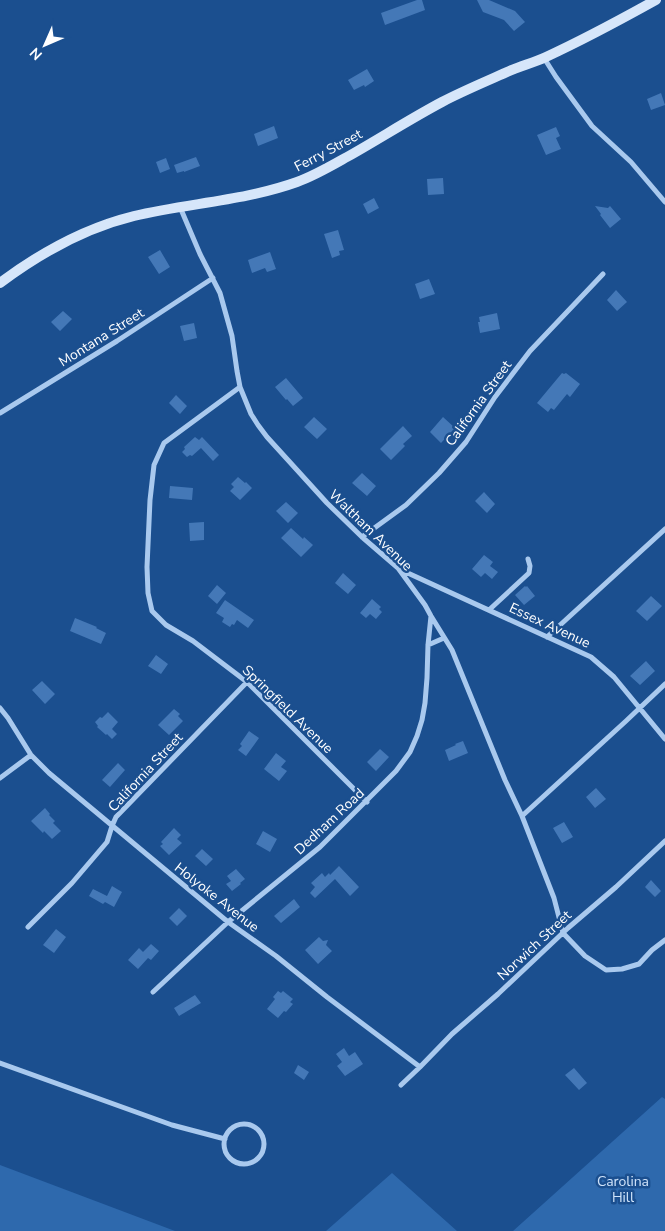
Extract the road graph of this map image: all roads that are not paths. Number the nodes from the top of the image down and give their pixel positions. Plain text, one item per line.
1 (656, 0) edge
2 (544, 58) junction
3 (665, 202) edge
4 (180, 207) junction
5 (603, 274) dead end
6 (213, 278) junction
7 (0, 283) edge
8 (240, 387) junction
9 (0, 412) edge
10 (665, 529) edge
11 (362, 537) junction
12 (528, 559) dead end
13 (398, 568) junction
14 (489, 610) junction
15 (431, 616) junction
16 (547, 636) junction
17 (444, 638) junction
18 (428, 645) junction
19 (247, 682) junction
20 (665, 684) edge
21 (0, 708) edge
22 (639, 709) junction
23 (665, 739) edge
24 (31, 755) junction
25 (0, 778) edge
26 (366, 802) junction
27 (522, 816) junction
28 (112, 826) junction
29 (665, 841) edge
30 (228, 922) junction
31 (28, 927) dead end
32 (564, 933) junction
33 (665, 940) edge
34 (153, 992) dead end
35 (0, 1063) edge
36 (420, 1067) junction
37 (401, 1085) dead end
38 (225, 1139) junction

1 - 2 main road, Ferry Street
2 - 3 street
2 - 4 main road, Ferry Street
4 - 6 street, Waltham Avenue
4 - 7 main road, Ferry Street
5 - 11 street, California Street
6 - 8 street, Waltham Avenue
6 - 9 street, Montana Street
8 - 11 street, Waltham Avenue
8 - 19 street, Springfield Avenue
10 - 16 street
11 - 13 street, Waltham Avenue
12 - 14 street
13 - 14 street, Essex Avenue
13 - 15 street, Waltham Avenue
14 - 16 street, Essex Avenue
15 - 17 street, Waltham Avenue
15 - 18 street, Dedham Road
16 - 22 street, Essex Avenue
17 - 18 street
17 - 27 street, Waltham Avenue
18 - 26 street, Dedham Road
19 - 26 street, Springfield Avenue
19 - 28 street, California Street
20 - 22 street
21 - 24 street, Holyoke Avenue
22 - 23 street, Essex Avenue
22 - 27 street
24 - 25 street
24 - 28 street, Holyoke Avenue
26 - 30 street, Dedham Road
27 - 32 street, Waltham Avenue
28 - 30 street, Holyoke Avenue
28 - 31 street, California Street
29 - 32 street, Norwich Street
30 - 34 street, Dedham Road
30 - 36 street, Holyoke Avenue
32 - 33 street
32 - 36 street, Norwich Street
35 - 38 street
36 - 37 street
38 - 38 street

